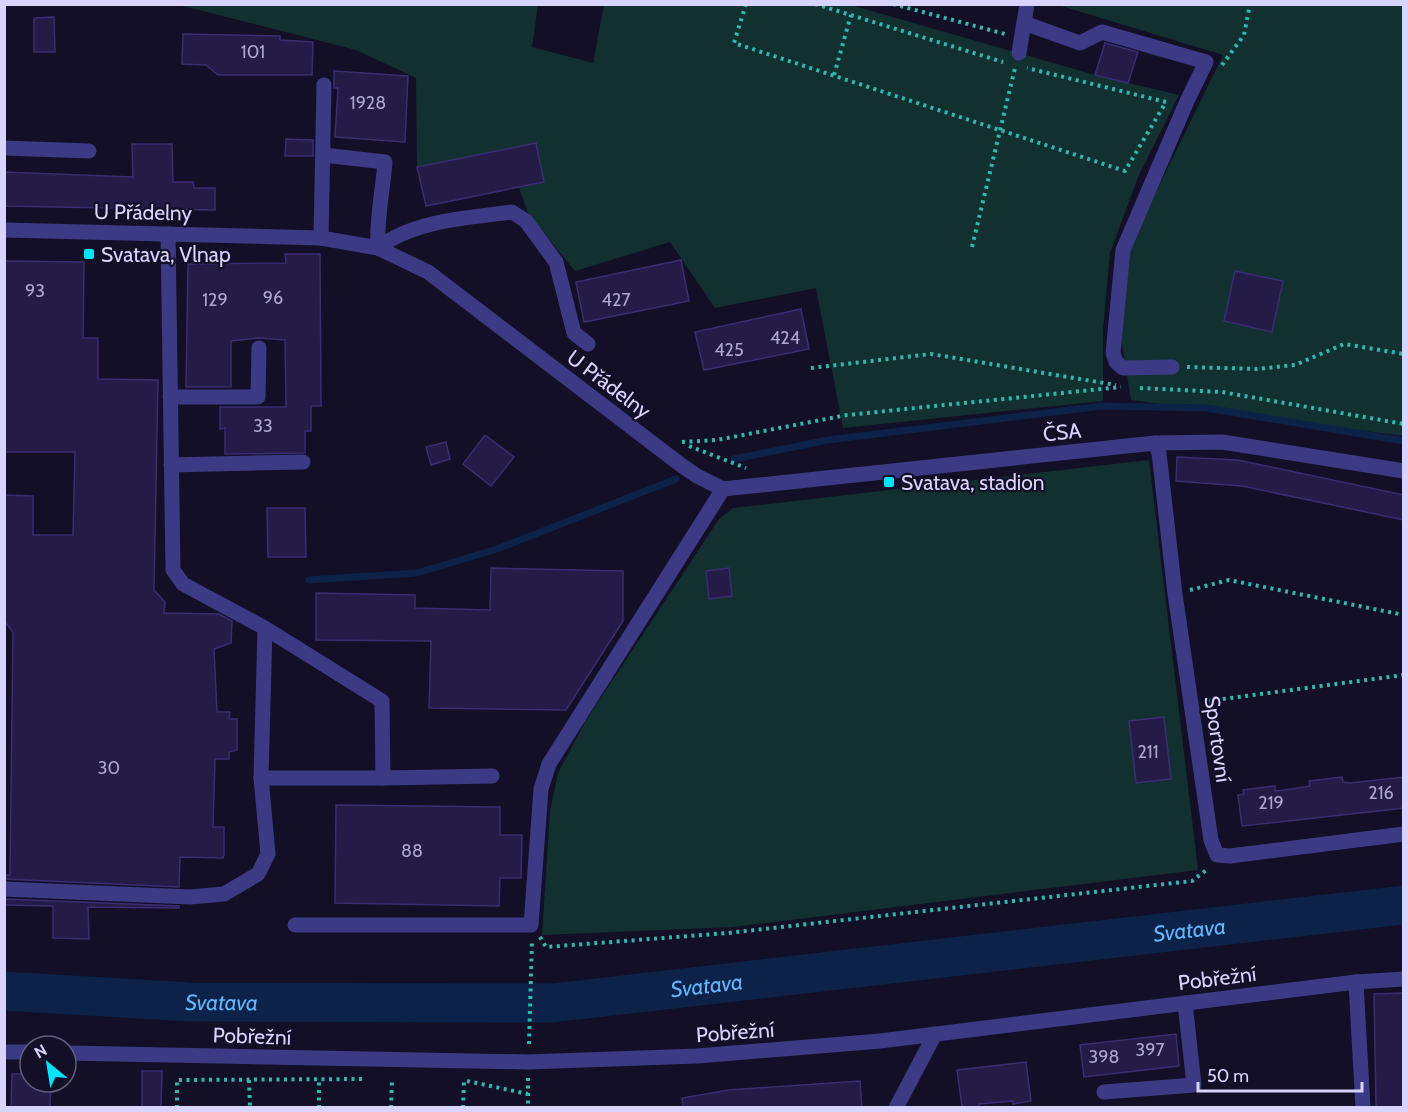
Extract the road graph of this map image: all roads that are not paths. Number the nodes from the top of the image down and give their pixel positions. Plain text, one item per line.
1 (1027, 4) edge
2 (1024, 23) junction
3 (1020, 46) road end
4 (324, 85) dead end
5 (4, 148) edge
6 (89, 151) dead end
7 (323, 155) junction
8 (4, 230) edge
9 (168, 234) junction
10 (321, 238) junction
11 (378, 248) junction
12 (588, 344) dead end
13 (259, 348) dead end
14 (1172, 367) road end
15 (170, 397) junction
16 (1155, 443) junction
17 (303, 462) dead end
18 (171, 465) junction
19 (1404, 471) edge
20 (718, 487) junction
21 (265, 628) junction
22 (492, 776) dead end
23 (261, 778) junction
24 (383, 778) junction
25 (1404, 834) edge
26 (4, 889) edge
27 (295, 925) dead end
28 (1404, 979) edge
29 (1356, 982) junction
30 (1185, 1003) junction
31 (934, 1034) junction
32 (78, 1053) edge
33 (1104, 1092) dead end
34 (896, 1107) edge
35 (1363, 1107) edge

1 - 2 street
2 - 3 street
2 - 14 street
4 - 7 street
5 - 6 street
7 - 10 street
7 - 11 street
8 - 9 street, U Přádelny
9 - 10 street, U Přádelny
9 - 15 street
10 - 11 street, U Přádelny
11 - 12 street
11 - 20 street, U Přádelny
13 - 15 street
15 - 18 street
16 - 19 street, ČSA
16 - 20 street, ČSA
16 - 25 street, Sportovní
17 - 18 street
18 - 21 street
20 - 27 street
21 - 23 street
21 - 24 street
22 - 24 street
23 - 24 street
23 - 26 street
28 - 29 street, Pobřežní
29 - 30 street, Pobřežní
29 - 35 street
30 - 31 street, Pobřežní
30 - 33 street
31 - 32 street, Pobřežní
31 - 34 street

